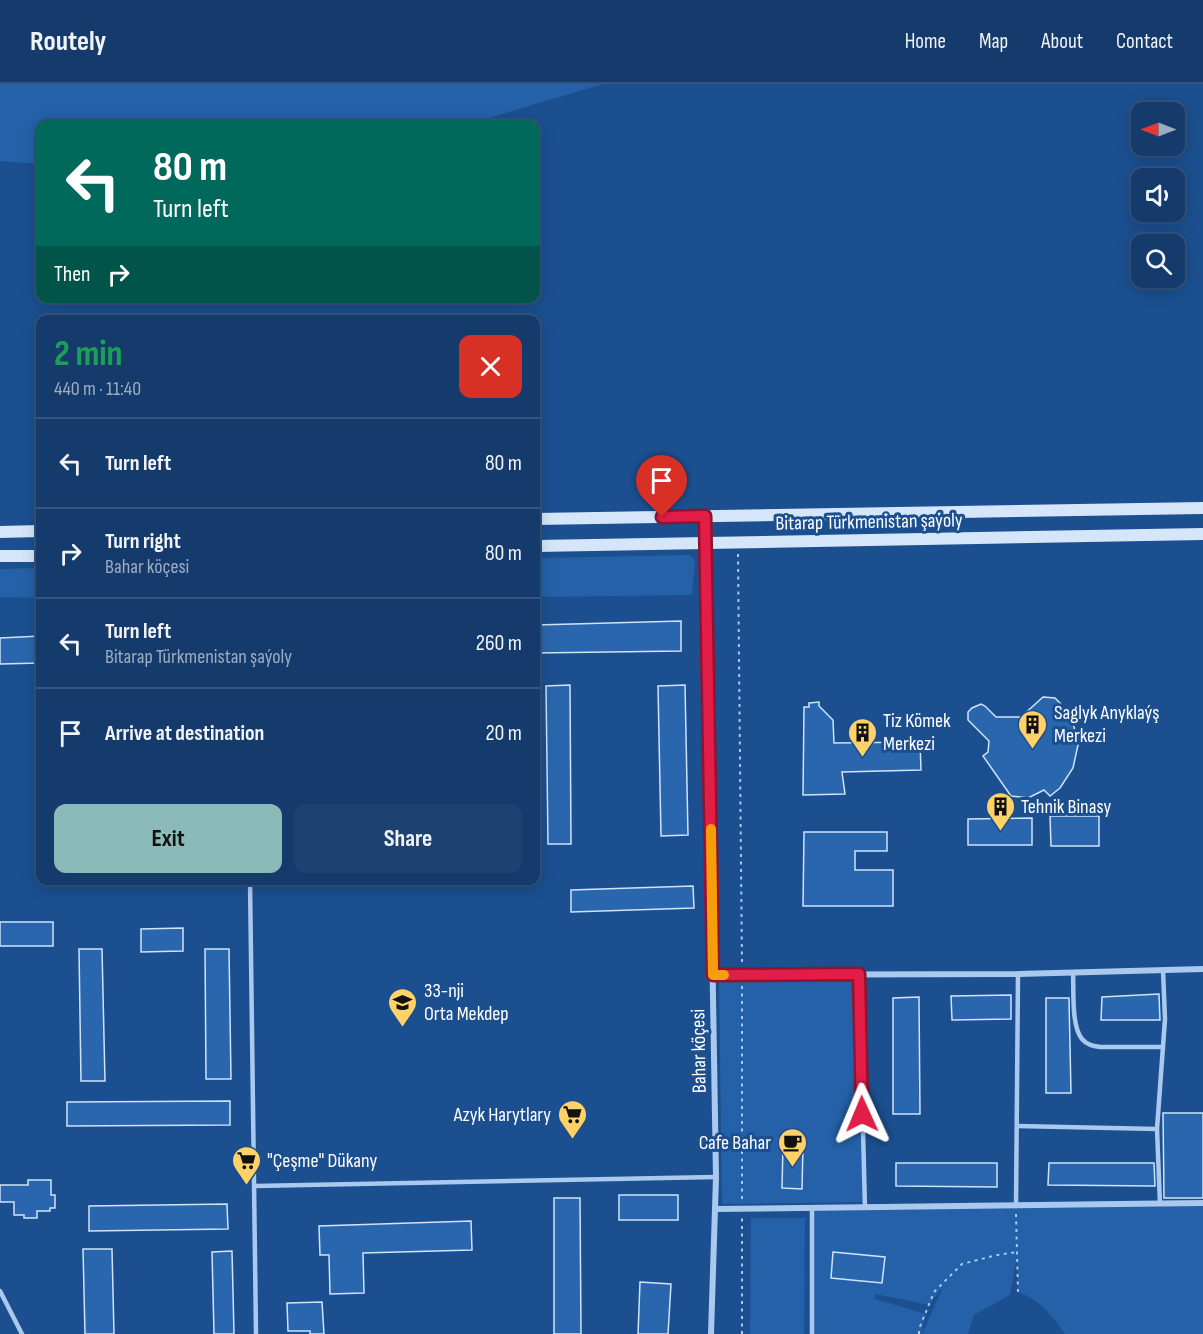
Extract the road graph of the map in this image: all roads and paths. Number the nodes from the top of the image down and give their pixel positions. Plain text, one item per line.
1 (1203, 508) edge
2 (705, 516) junction
3 (540, 519) edge
4 (36, 531) edge
5 (0, 532) edge
6 (1203, 534) edge
7 (705, 543) junction
8 (738, 543) junction
9 (540, 546) edge
10 (0, 556) edge
11 (36, 556) edge
12 (250, 885) edge
13 (1203, 969) edge
14 (1163, 970) junction
15 (1073, 973) junction
16 (742, 974) junction
17 (859, 974) junction
18 (1018, 974) junction
19 (713, 975) junction
20 (1163, 1047) junction
21 (1017, 1126) junction
22 (1157, 1129) junction
23 (716, 1177) junction
24 (255, 1186) junction
25 (1160, 1203) junction
26 (1203, 1203) edge
27 (1016, 1206) junction
28 (812, 1208) junction
29 (865, 1208) junction
30 (715, 1209) junction
31 (742, 1209) junction
32 (1017, 1252) junction
33 (0, 1291) edge
34 (1018, 1292) dead end
35 (22, 1334) edge
36 (256, 1334) edge
37 (711, 1334) edge
38 (742, 1334) edge
39 (812, 1334) edge
40 (920, 1334) edge

1 - 2 main road, Bitarap Türkmenistan şaýoly
2 - 3 main road, Bitarap Türkmenistan şaýoly
2 - 7 street, Bahar köçesi
4 - 5 main road
6 - 8 main road, Bitarap Türkmenistan şaýoly
7 - 8 main road, Bitarap Türkmenistan şaýoly
7 - 9 main road, Bitarap Türkmenistan şaýoly
7 - 19 street, Bahar köçesi
8 - 16 path
10 - 11 main road
12 - 24 lane
13 - 14 street
14 - 15 street
14 - 20 lane
15 - 18 street
15 - 20 lane
16 - 17 street
16 - 19 street
16 - 31 path
17 - 18 street
17 - 29 lane
18 - 21 lane
19 - 23 street, Bahar köçesi
20 - 22 lane
21 - 22 lane
21 - 27 lane
22 - 25 lane
23 - 24 lane
23 - 30 street, Bahar köçesi
24 - 36 lane
25 - 26 street
25 - 27 street
27 - 29 street
27 - 32 path
28 - 29 street
28 - 31 street
28 - 39 lane
30 - 31 street
30 - 37 street, Bahar köçesi
31 - 38 path
32 - 34 path
32 - 40 path
33 - 35 lane

